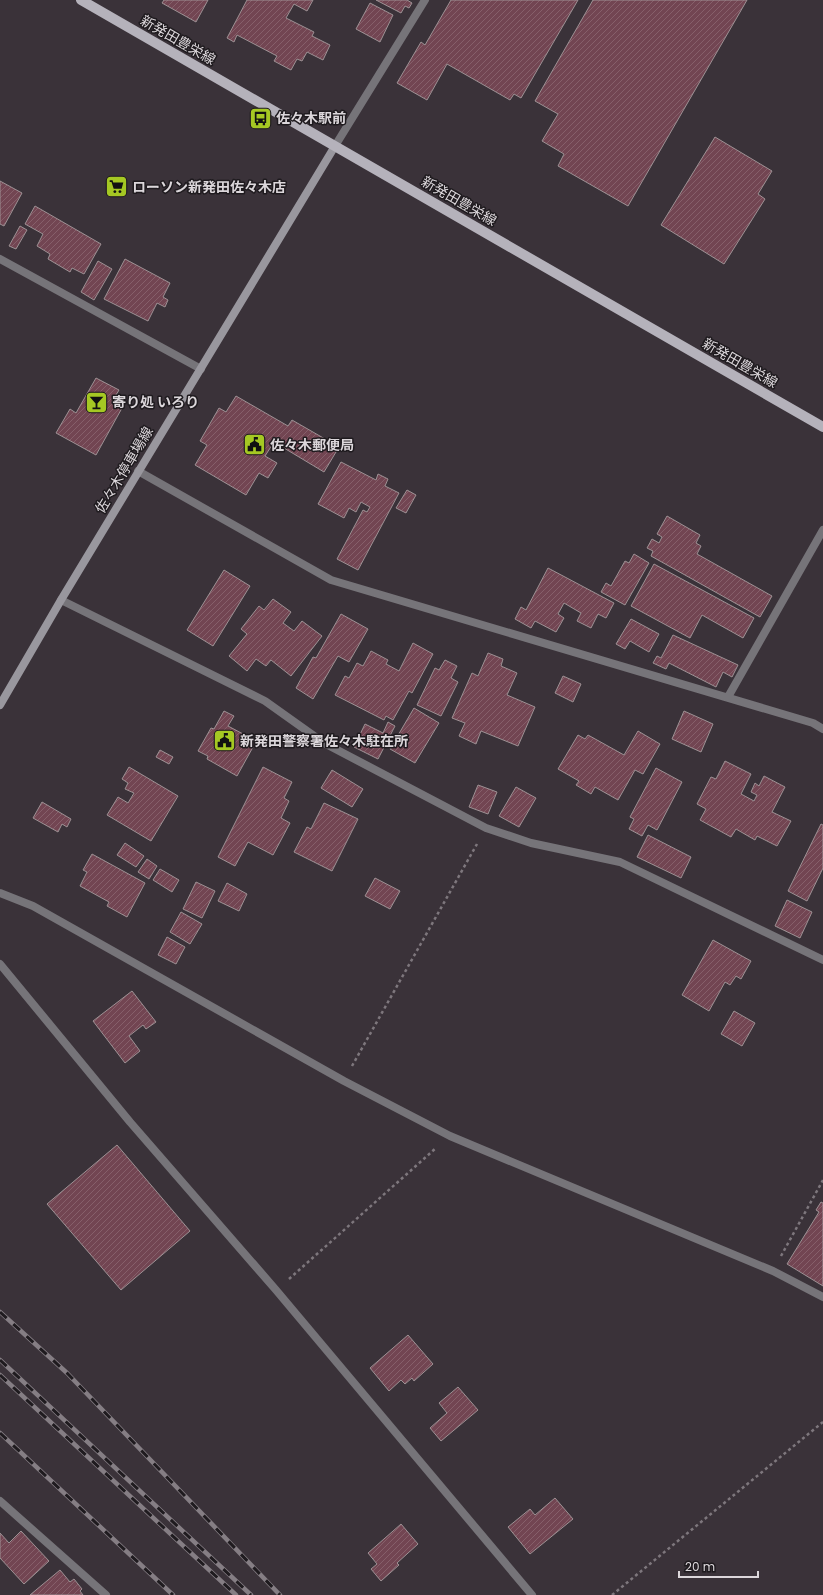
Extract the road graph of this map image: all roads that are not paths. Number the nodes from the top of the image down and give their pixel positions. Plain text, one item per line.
1 (81, 0) edge
2 (425, 0) edge
3 (335, 146) junction
4 (0, 259) edge
5 (201, 369) junction
6 (823, 427) edge
7 (138, 471) junction
8 (823, 530) edge
9 (61, 600) junction
10 (728, 697) junction
11 (0, 705) edge
12 (823, 729) edge
13 (0, 893) edge
14 (823, 960) edge
15 (0, 964) edge
16 (823, 1297) edge
17 (1, 1503) edge
18 (106, 1595) edge
19 (532, 1595) edge

1 - 3 main road, 新発田豊栄線
2 - 3 street
3 - 5 main road, 佐々木停車場線
3 - 6 main road, 新発田豊栄線
4 - 5 street
5 - 7 main road, 佐々木停車場線
7 - 9 main road, 佐々木停車場線
7 - 10 street
8 - 10 street
9 - 11 main road, 佐々木停車場線
9 - 14 street
10 - 12 street
13 - 16 street
15 - 19 street
17 - 18 street

